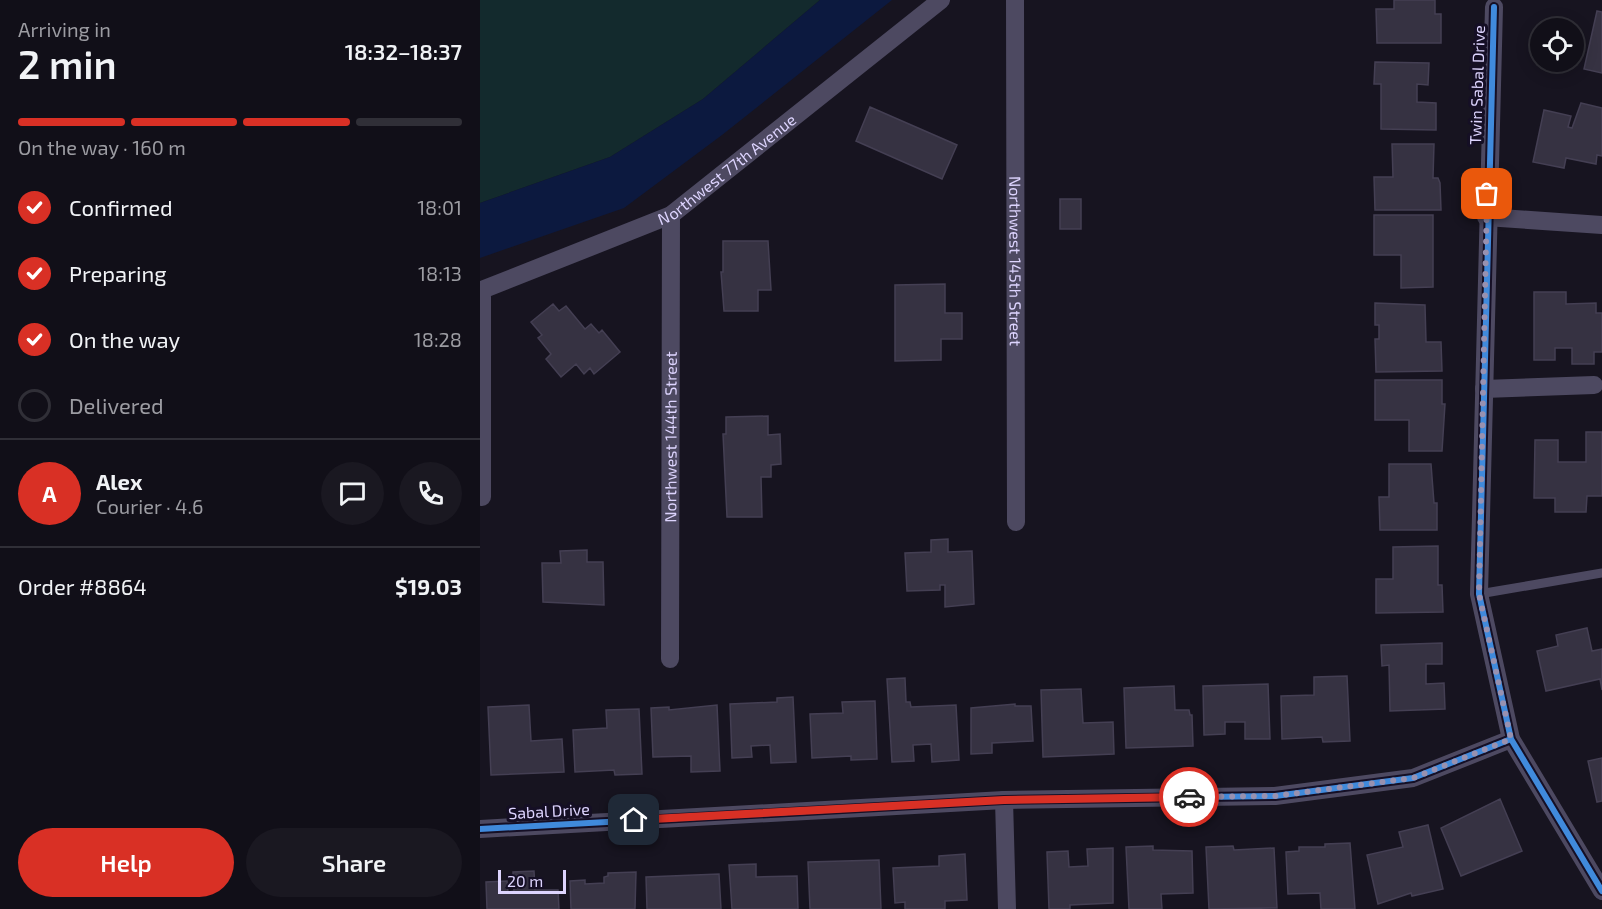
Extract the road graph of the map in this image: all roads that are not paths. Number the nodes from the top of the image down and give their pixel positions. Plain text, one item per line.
1 (941, 0) edge
2 (1015, 0) edge
3 (1494, 7) dead end
4 (671, 215) junction
5 (1486, 217) junction
6 (1602, 225) edge
7 (1594, 385) dead end
8 (1484, 389) junction
9 (482, 497) dead end
10 (1016, 522) dead end
11 (1602, 573) edge
12 (1479, 594) junction
13 (670, 659) dead end
14 (1511, 739) junction
15 (1004, 800) junction
16 (480, 829) edge
17 (1602, 891) edge
18 (1007, 909) edge

1 - 4 street, Northwest 77th Avenue
2 - 10 street, Northwest 145th Street
3 - 5 street, Twin Sabal Drive
4 - 9 street, Northwest 77th Avenue
4 - 13 street, Northwest 144th Street
5 - 6 street
5 - 8 street, Twin Sabal Drive
7 - 8 street
8 - 12 street, Twin Sabal Drive
11 - 12 lane
12 - 14 street, Twin Sabal Drive
14 - 15 street, Sabal Drive
14 - 17 street, Twin Sabal Drive
15 - 16 street, Sabal Drive
15 - 18 street

